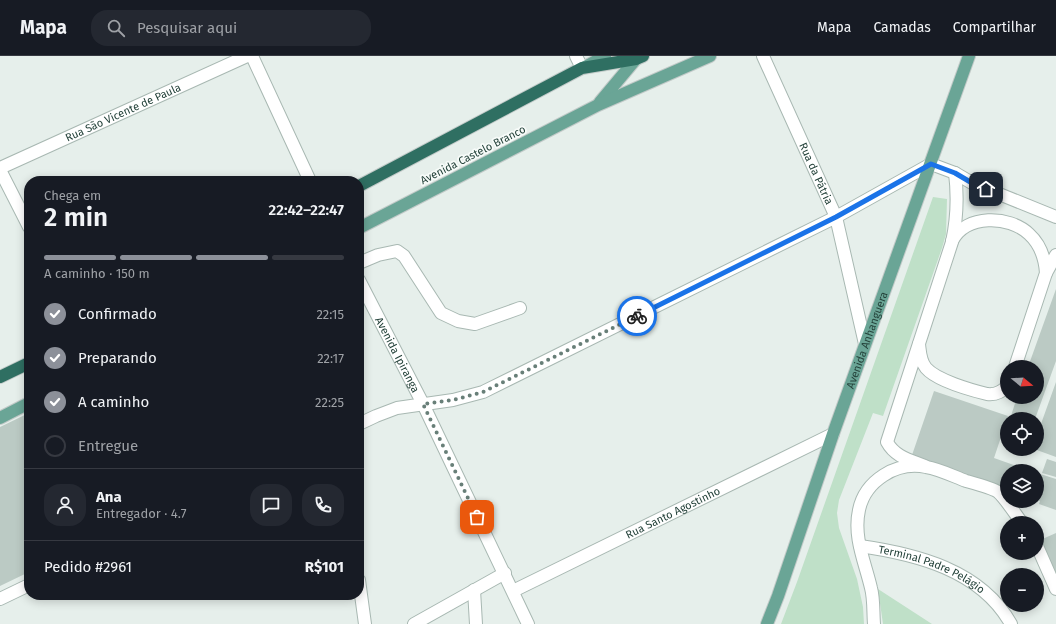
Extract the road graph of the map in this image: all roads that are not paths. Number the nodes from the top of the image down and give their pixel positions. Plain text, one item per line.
1 (247, 56) edge
2 (252, 56) edge
3 (576, 56) edge
4 (605, 56) edge
5 (710, 56) edge
6 (763, 56) edge
7 (969, 56) edge
8 (639, 57) edge
9 (582, 68) junction
10 (598, 105) junction
11 (931, 164) junction
12 (0, 169) edge
13 (955, 173) junction
14 (308, 176) edge
15 (364, 183) edge
16 (24, 217) edge
17 (836, 217) junction
18 (1056, 217) edge
19 (364, 225) edge
20 (952, 242) junction
21 (1056, 255) edge
22 (364, 261) edge
23 (1046, 273) junction
24 (364, 297) edge
25 (520, 308) dead end
26 (919, 343) junction
27 (865, 344) junction
28 (1017, 360) edge
29 (24, 365) edge
30 (0, 377) edge
31 (1000, 392) edge
32 (423, 404) junction
33 (24, 406) edge
34 (0, 418) edge
35 (364, 422) edge
36 (833, 434) junction
37 (925, 466) junction
38 (1016, 516) edge
39 (860, 546) junction
40 (1043, 560) edge
41 (504, 573) junction
42 (24, 587) edge
43 (1056, 589) edge
44 (474, 590) junction
45 (513, 591) junction
46 (0, 599) edge
47 (362, 600) edge
48 (365, 624) edge
49 (414, 624) edge
50 (476, 624) edge
51 (528, 624) edge
52 (766, 624) edge
53 (874, 624) edge
54 (1011, 624) edge

1 - 12 street, Rua São Vicente de Paula
2 - 14 street
3 - 9 street
4 - 9 main road, Avenida Castelo Branco
5 - 10 main road, Avenida Castelo Branco
6 - 17 street, Rua da Pátria
7 - 11 main road, Avenida Anhanguera
8 - 9 highway, Avenida Castelo Branco
8 - 10 main road, Avenida Castelo Branco
9 - 15 highway, Avenida Castelo Branco
10 - 19 main road, Avenida Castelo Branco
11 - 13 street
11 - 17 street
11 - 27 main road, Avenida Anhanguera
12 - 16 street
13 - 18 street
13 - 20 street, Terminal Padre Pelágio
17 - 27 street, Rua da Pátria
17 - 32 street
20 - 23 street, Terminal Padre Pelágio
20 - 26 street, Terminal Padre Pelágio
21 - 23 street, Terminal Padre Pelágio
22 - 25 street
23 - 28 street, Terminal Padre Pelágio
24 - 32 street, Avenida Ipiranga
26 - 31 street, Terminal Padre Pelágio
26 - 37 street, Terminal Padre Pelágio
27 - 36 main road, Avenida Anhanguera
29 - 30 highway
32 - 35 street
32 - 41 street, Avenida Ipiranga
33 - 34 main road
36 - 45 street, Rua Santo Agostinho
36 - 52 main road, Avenida Anhanguera
37 - 38 street, Terminal Padre Pelágio
37 - 39 street, Terminal Padre Pelágio
39 - 53 street, Terminal Padre Pelágio
39 - 54 street, Terminal Padre Pelágio
40 - 43 street
41 - 44 street
41 - 45 street, Avenida Ipiranga
42 - 46 street
44 - 49 street
44 - 50 street
45 - 51 street, Avenida Ipiranga
47 - 48 street

